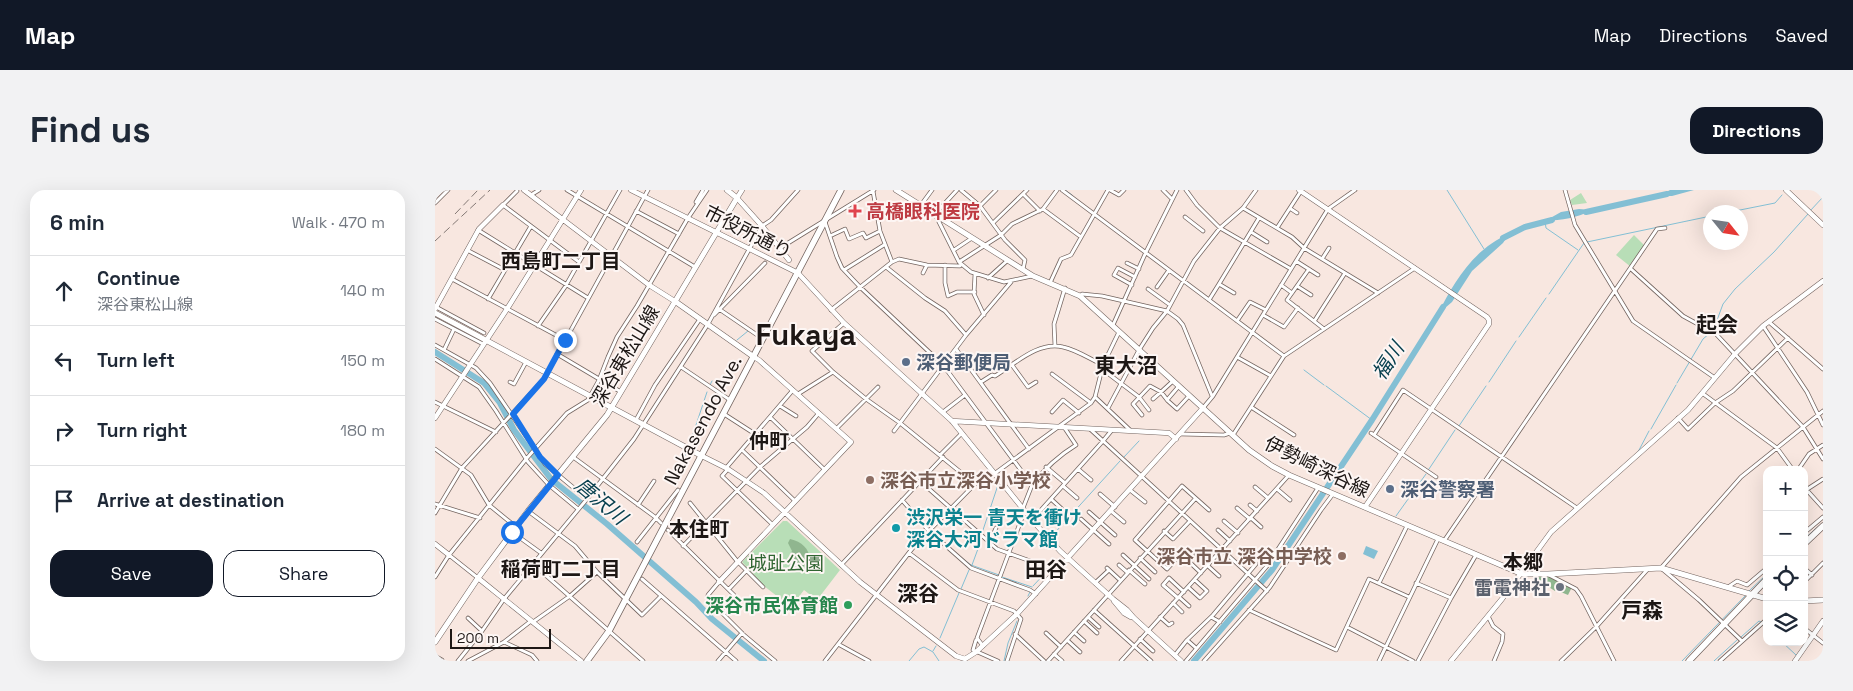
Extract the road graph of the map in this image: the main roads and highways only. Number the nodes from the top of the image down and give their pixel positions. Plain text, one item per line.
1 (727, 190) edge
2 (841, 190) edge
3 (896, 190) edge
4 (676, 302) junction
5 (435, 310) edge
6 (754, 357) junction
7 (612, 408) junction
8 (702, 456) junction
9 (1823, 526) edge
10 (1808, 540) edge
11 (1763, 583) edge
12 (1751, 594) junction
13 (1763, 598) edge
14 (1823, 600) edge
15 (1808, 601) edge
16 (435, 642) edge
17 (587, 661) edge
18 (1689, 661) edge

1 - 4 main road
2 - 6 highway, Nakasendo Ave.
3 - 12 main road, 伊勢崎深谷線
4 - 6 main road, 深谷東松山線
4 - 7 main road, 深谷東松山線
5 - 7 main road
6 - 8 highway, Nakasendo Ave.
7 - 8 main road
7 - 16 main road, 深谷東松山線
8 - 17 highway, Nakasendo Ave.
9 - 10 highway
11 - 12 highway
12 - 13 main road, 伊勢崎深谷線
12 - 18 highway
14 - 15 main road

